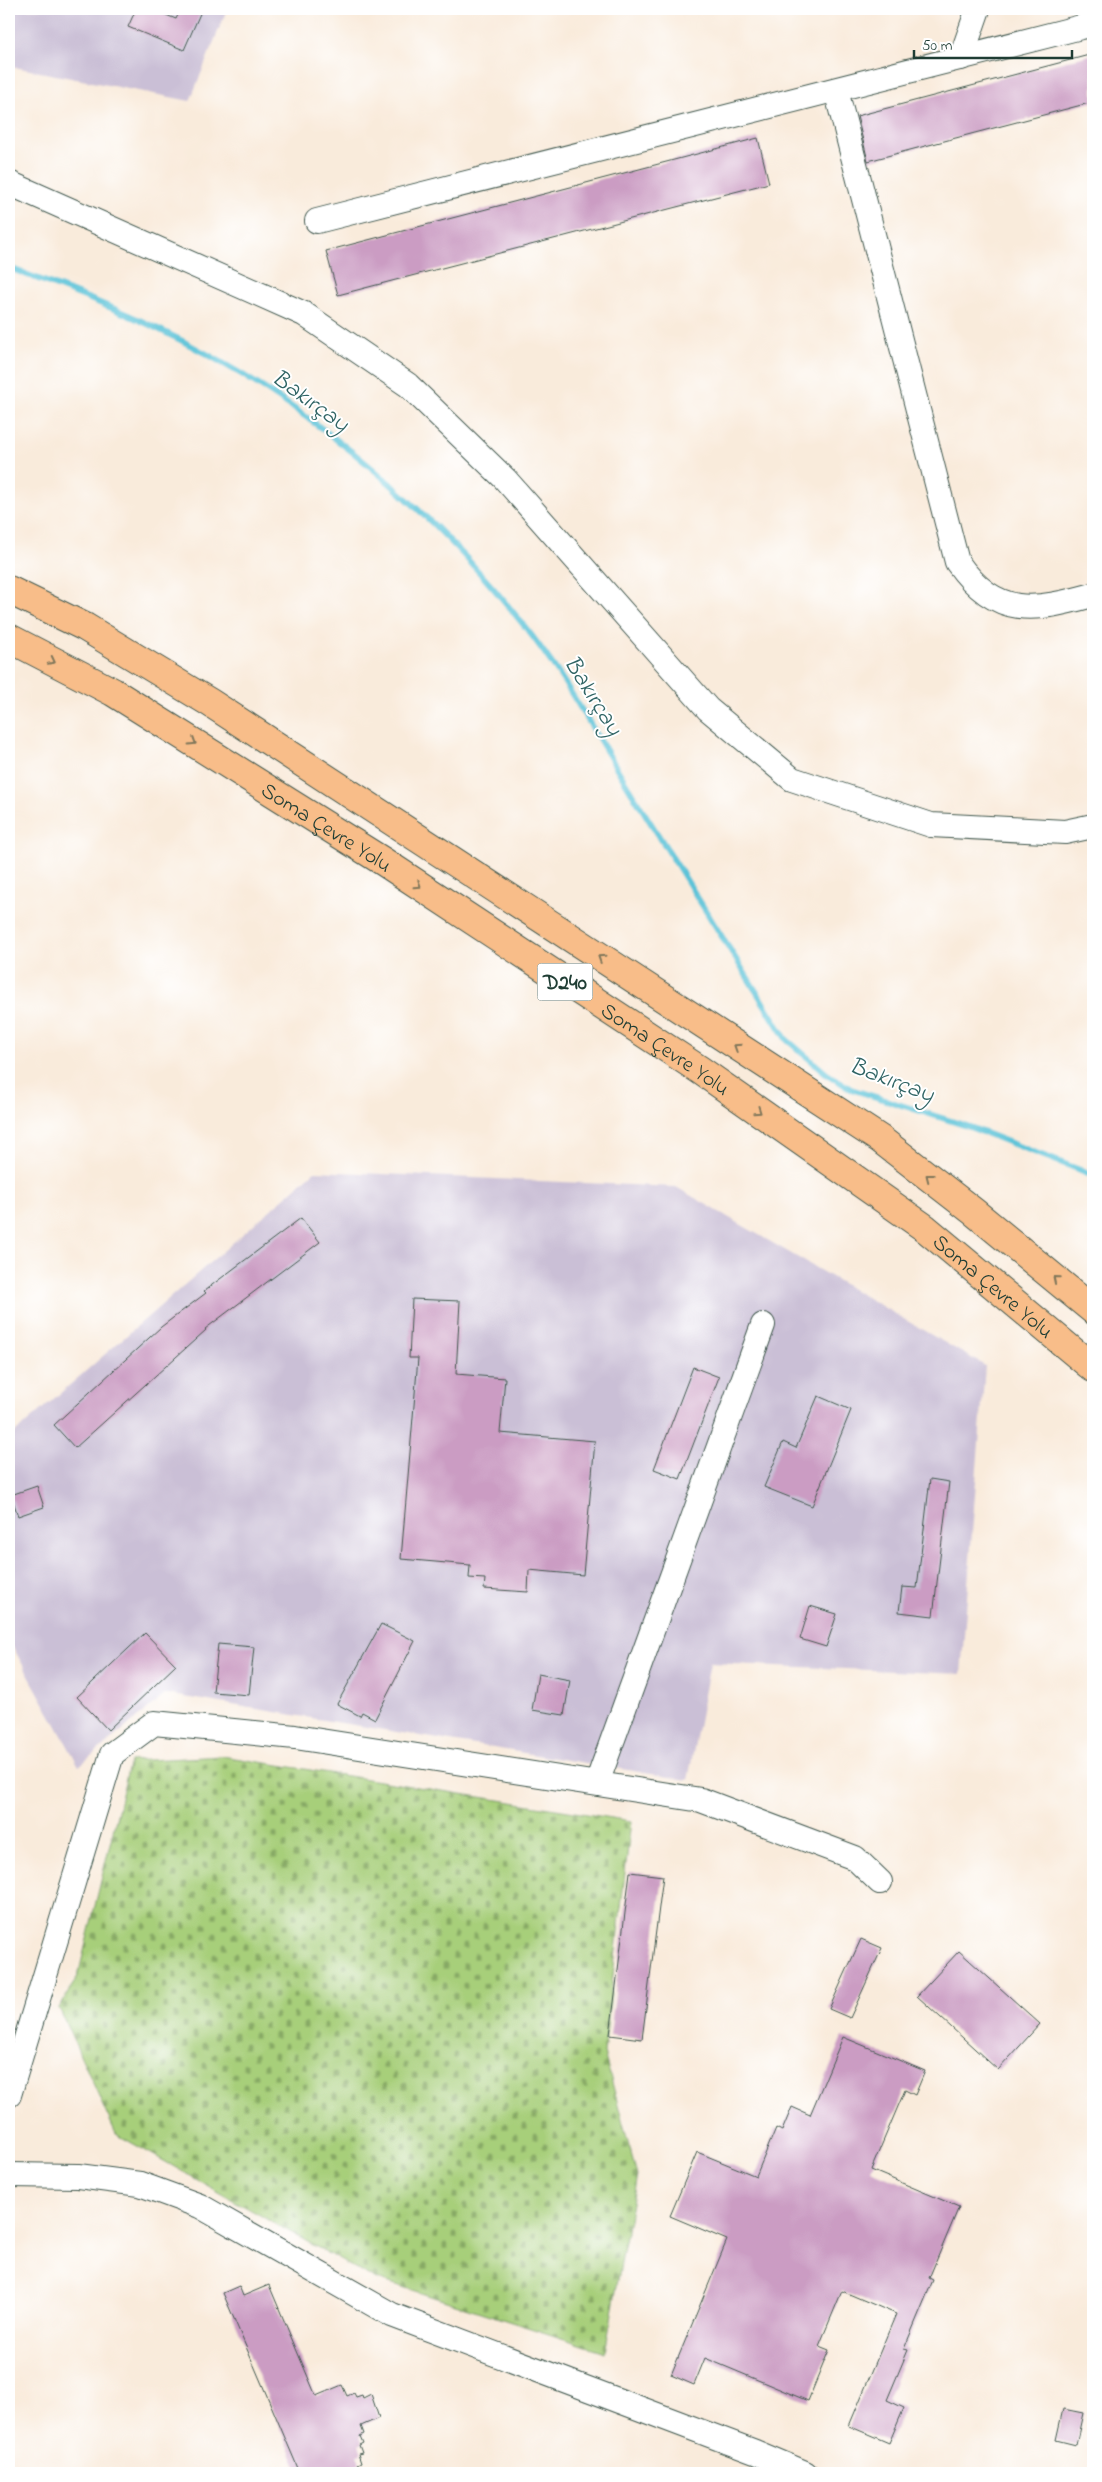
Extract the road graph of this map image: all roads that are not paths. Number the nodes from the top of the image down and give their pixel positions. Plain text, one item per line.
1 (978, 9) edge
2 (1093, 24) edge
3 (961, 58) junction
4 (836, 90) junction
5 (9, 183) edge
6 (317, 221) dead end
7 (9, 590) edge
8 (1093, 595) edge
9 (9, 638) edge
10 (1093, 826) edge
11 (1093, 1310) edge
12 (763, 1326) dead end
13 (1093, 1368) edge
14 (597, 1783) junction
15 (880, 1882) dead end
16 (9, 2095) edge
17 (9, 2175) edge
18 (805, 2473) edge

1 - 3 street
2 - 3 street
3 - 4 street
4 - 6 street
4 - 8 street
5 - 10 street
11 -> 7 highway, Soma Çevre Yolu / D240
9 -> 13 highway, Soma Çevre Yolu / D240
12 - 14 street
14 - 15 street
14 - 16 street
17 - 18 street

